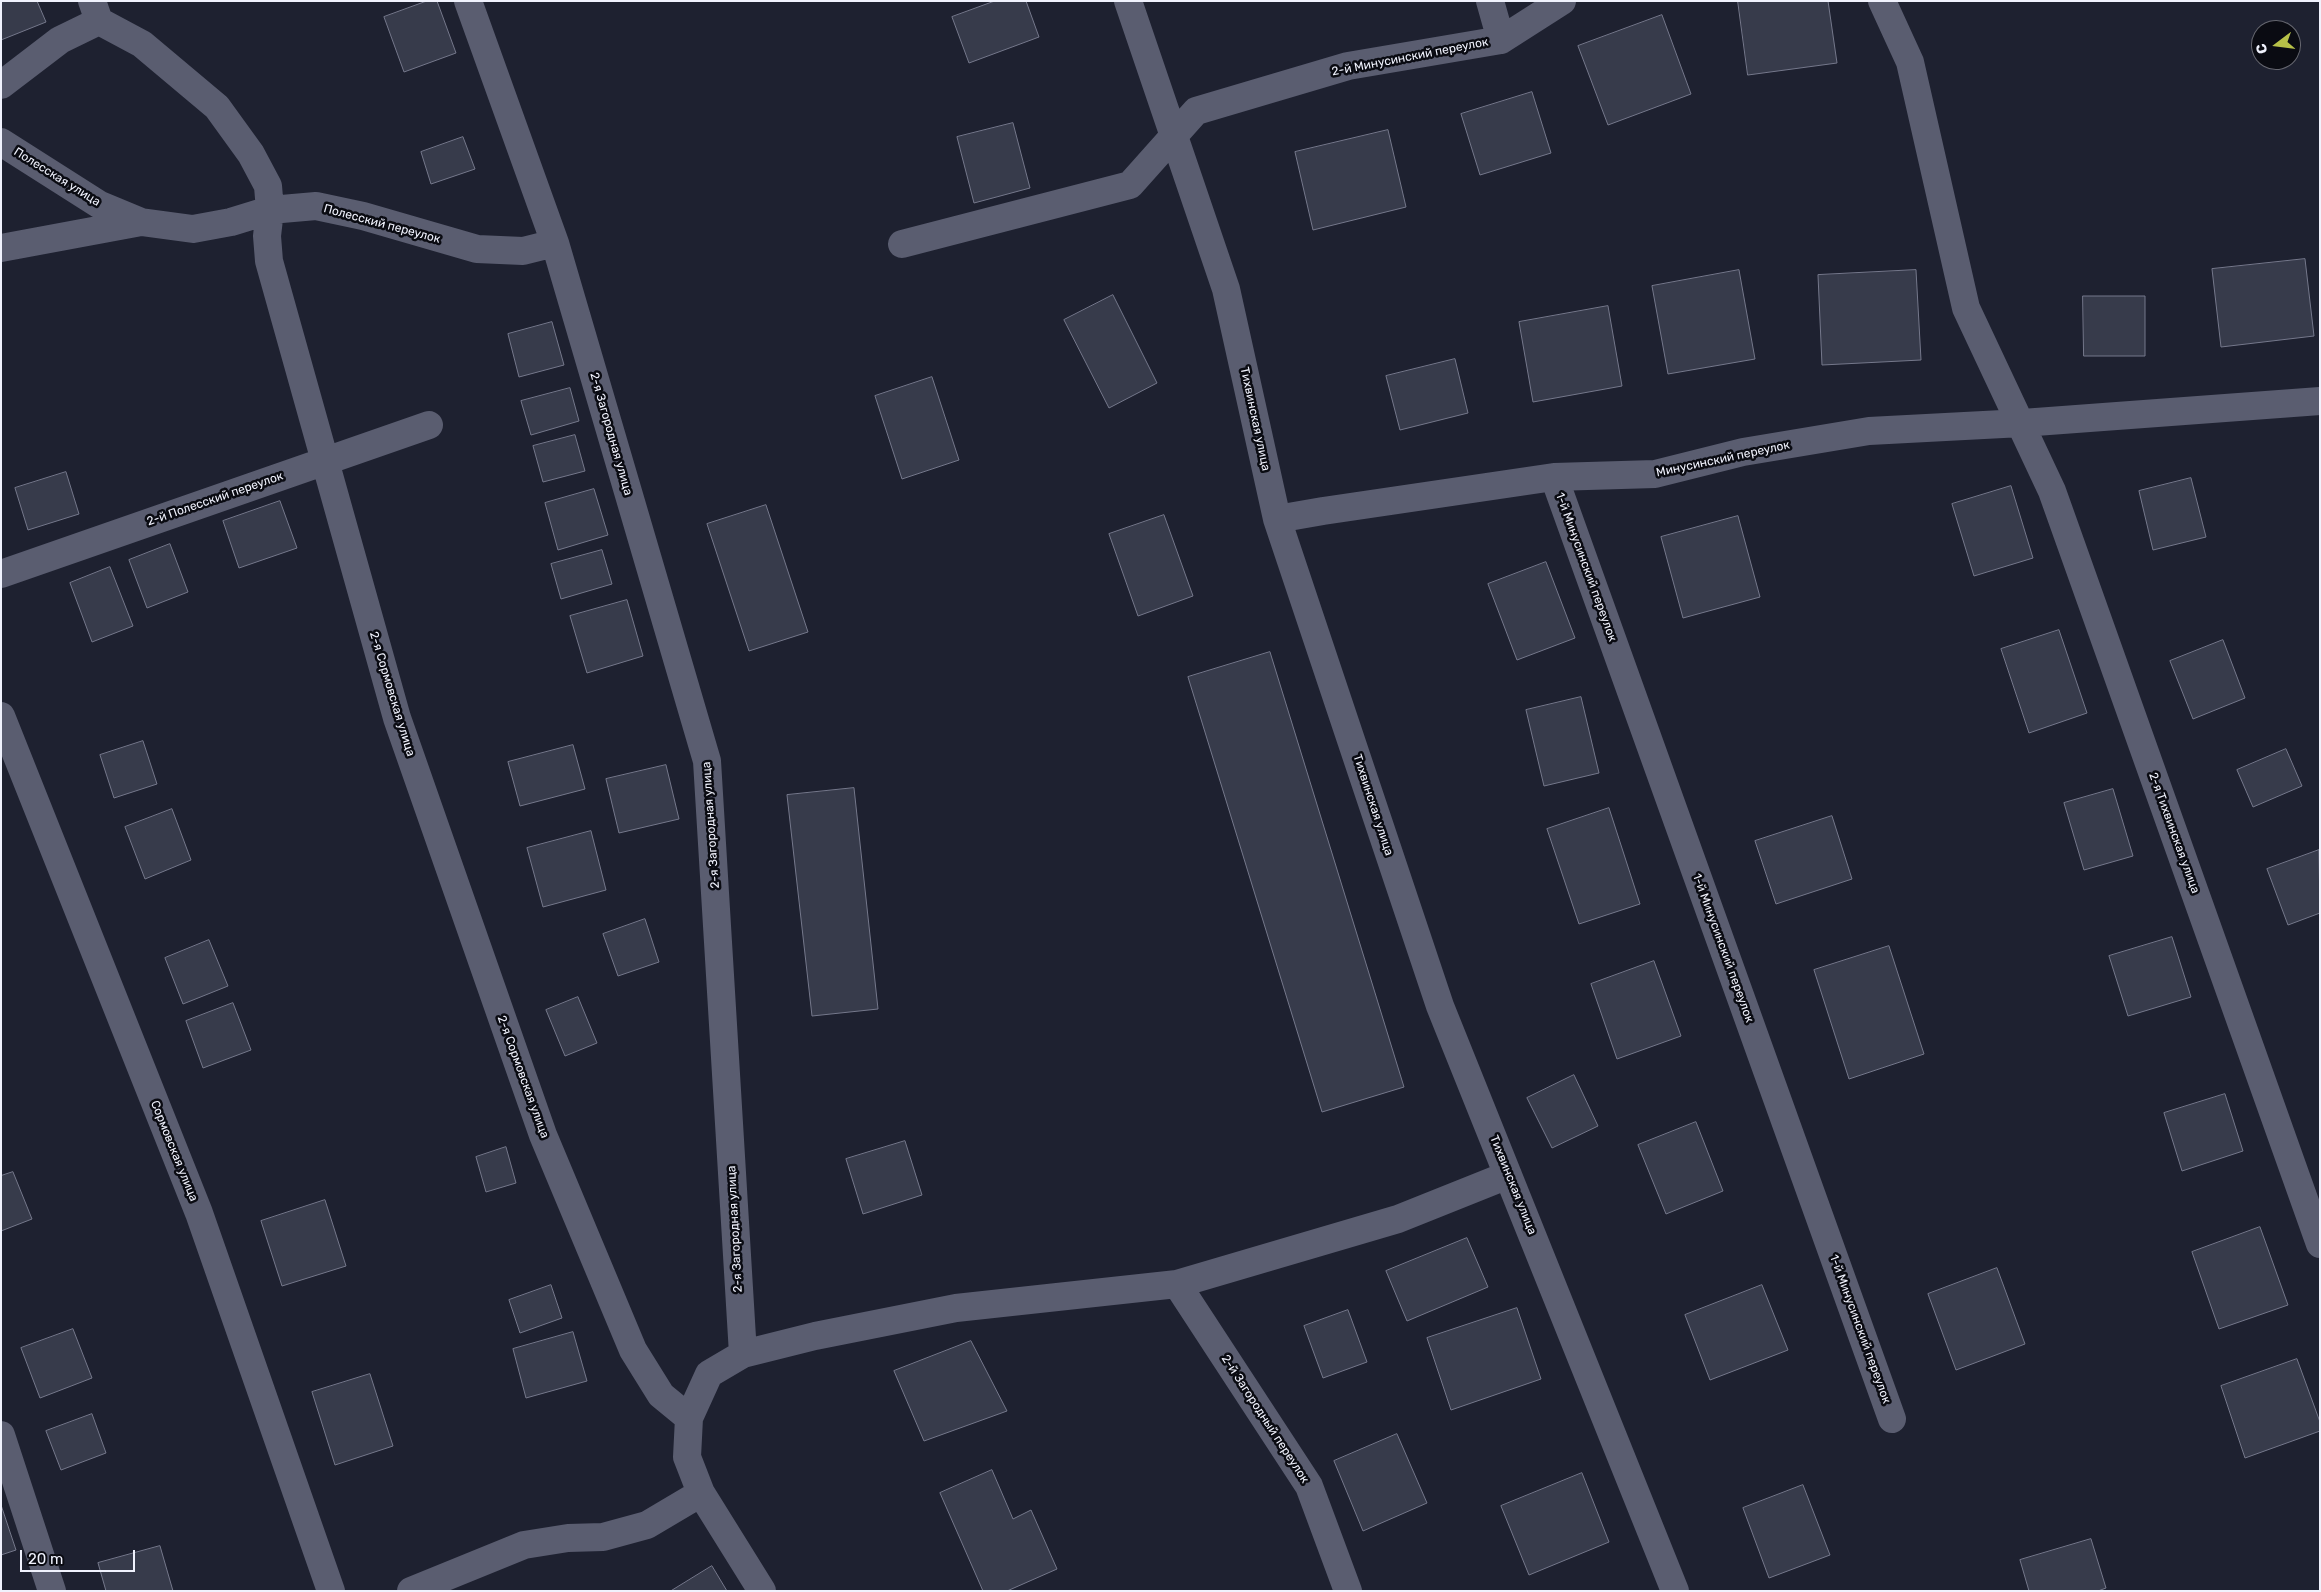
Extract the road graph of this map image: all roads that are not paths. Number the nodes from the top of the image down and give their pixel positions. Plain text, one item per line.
1 (468, 1) edge
2 (1128, 1) edge
3 (1490, 1) edge
4 (1562, 1) edge
5 (1882, 1) edge
6 (95, 11) edge
7 (1501, 40) junction
8 (1, 85) edge
9 (1173, 135) junction
10 (1, 142) edge
11 (270, 210) junction
12 (141, 222) junction
13 (555, 243) junction
14 (902, 244) dead end
15 (1, 248) edge
16 (2320, 401) edge
17 (2022, 424) junction
18 (429, 425) dead end
19 (326, 461) junction
20 (1554, 477) junction
21 (1277, 520) junction
22 (1, 574) edge
23 (1, 716) edge
24 (1508, 1175) junction
25 (2320, 1244) edge
26 (1178, 1284) junction
27 (743, 1354) junction
28 (689, 1418) junction
29 (1892, 1419) dead end
30 (1, 1435) edge
31 (701, 1493) junction
32 (52, 1591) edge
33 (331, 1591) edge
34 (411, 1591) edge
35 (762, 1591) edge
36 (1348, 1591) edge
37 (1675, 1591) edge

1 - 13 street, 2-я Загородная улица
2 - 9 street, Тихвинская улица
3 - 7 street
4 - 7 street, 2-й Минусинский переулок
5 - 17 street, 2-я Тихвинская улица
6 - 8 street
6 - 11 street, 2-я Сормовская улица
7 - 9 street, 2-й Минусинский переулок
9 - 14 street, 2-й Минусинский переулок
9 - 21 street, Тихвинская улица
10 - 12 street, Полесская улица
11 - 12 street, Полесский переулок
11 - 13 street, Полесский переулок
11 - 19 street, 2-я Сормовская улица
12 - 15 street, Полесский переулок
13 - 27 street, 2-я Загородная улица
16 - 17 street, Минусинский переулок
17 - 20 street, Минусинский переулок
17 - 25 street, 2-я Тихвинская улица
18 - 19 street, 2-й Полесский переулок
19 - 22 street, 2-й Полесский переулок
19 - 28 street, 2-я Сормовская улица
20 - 21 street, Минусинский переулок
20 - 29 street, 1-й Минусинский переулок
21 - 24 street, Тихвинская улица
23 - 33 street, Сормовская улица
24 - 26 street
24 - 37 street, Тихвинская улица
26 - 27 street
26 - 36 street, 2-й Загородный переулок
27 - 28 street
28 - 31 street
30 - 32 street
31 - 34 street
31 - 35 street

